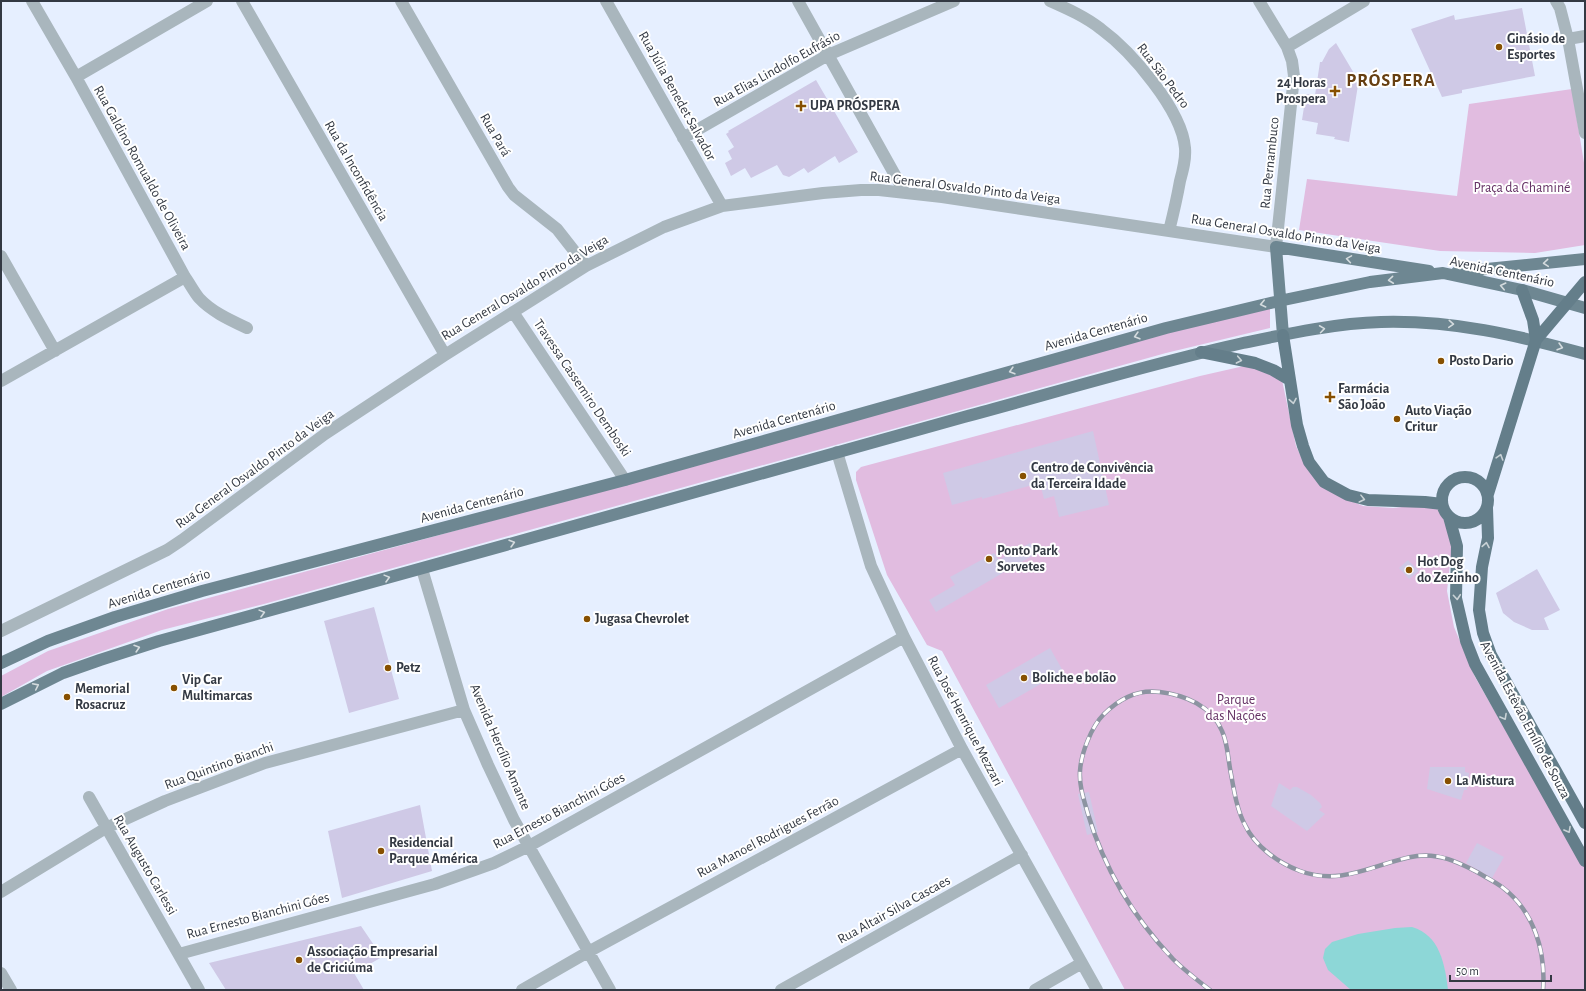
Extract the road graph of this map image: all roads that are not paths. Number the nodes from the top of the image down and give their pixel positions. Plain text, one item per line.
1 (32, 1) edge
2 (207, 1) edge
3 (242, 1) edge
4 (401, 1) edge
5 (606, 1) edge
6 (798, 1) edge
7 (954, 1) edge
8 (1050, 1) edge
9 (1259, 1) edge
10 (1364, 1) edge
11 (1556, 1) edge
12 (1585, 36) edge
13 (1568, 39) junction
14 (1287, 47) junction
15 (828, 55) junction
16 (76, 77) junction
17 (1585, 133) edge
18 (683, 138) junction
19 (905, 193) junction
20 (722, 206) junction
21 (1169, 232) junction
22 (1276, 247) junction
23 (1, 256) edge
24 (1585, 259) edge
25 (586, 266) junction
26 (1443, 273) junction
27 (185, 277) junction
28 (1585, 282) edge
29 (1522, 290) junction
30 (1279, 300) junction
31 (1568, 302) junction
32 (1585, 308) edge
33 (513, 312) junction
34 (247, 328) dead end
35 (1283, 335) junction
36 (1536, 340) junction
37 (55, 351) junction
38 (1201, 352) junction
39 (1585, 354) edge
40 (445, 355) junction
41 (1290, 380) junction
42 (1, 382) edge
43 (837, 452) junction
44 (625, 480) junction
45 (1488, 494) junction
46 (1442, 504) junction
47 (1487, 508) junction
48 (1449, 517) junction
49 (422, 569) junction
50 (1, 631) edge
51 (904, 637) junction
52 (1, 663) edge
53 (1, 704) edge
54 (464, 710) junction
55 (962, 749) junction
56 (89, 797) dead end
57 (1585, 823) edge
58 (106, 828) junction
59 (529, 846) junction
60 (1022, 855) junction
61 (1585, 861) edge
62 (1, 892) edge
63 (588, 952) junction
64 (178, 954) junction
65 (1082, 963) junction
66 (1, 973) edge
67 (11, 990) edge
68 (199, 990) edge
69 (522, 990) edge
70 (610, 990) edge
71 (781, 990) edge
72 (1035, 990) edge
73 (1097, 990) edge

1 - 16 street, Rua Galdino Romualdo de Oliveira
2 - 16 street
3 - 40 street, Rua da Inconfidência
4 - 25 street, Rua Pará
5 - 18 street, Rua Júlia Benedet Salvador
6 - 15 street
7 - 15 street, Rua Elias Lindolfo Eufrásio
8 - 21 street, Rua São Pedro
9 - 14 street, Rua Pernambuco
10 - 14 street
11 - 13 street
12 - 13 street
13 - 17 street
14 - 22 street, Rua Pernambuco
15 - 18 street, Rua Elias Lindolfo Eufrásio
15 - 19 street
16 - 27 street, Rua Galdino Romualdo de Oliveira
18 - 20 street, Rua Júlia Benedet Salvador
19 - 20 street, Rua General Osvaldo Pinto da Veiga
19 - 21 street, Rua General Osvaldo Pinto da Veiga
20 - 25 street, Rua General Osvaldo Pinto da Veiga
21 - 22 street, Rua General Osvaldo Pinto da Veiga
26 -> 22 main road, Rua General Osvaldo Pinto da Veiga
22 - 30 main road, Rua Pernambuco
23 - 37 street
24 -> 26 main road, Rua General Osvaldo Pinto da Veiga
25 - 33 street, Rua General Osvaldo Pinto da Veiga
29 -> 26 main road, Avenida Centenário
26 -> 30 main road, Avenida Centenário
27 - 34 street, Rua Galdino Romualdo de Oliveira
27 - 37 street
28 - 31 highway
29 - 31 main road, Avenida Centenário
29 - 36 highway
30 - 35 main road, Rua Pernambuco
30 -> 44 main road, Avenida Centenário
31 - 32 main road, Avenida Centenário
31 - 36 highway
33 - 40 street, Rua General Osvaldo Pinto da Veiga
33 - 44 street, Travessa Cassemiro Demboski
35 -> 36 main road
35 - 38 main road
35 - 41 highway
36 -> 39 main road
45 -> 36 highway
37 - 42 street
38 -> 41 highway
38 - 43 main road
40 - 50 street, Rua General Osvaldo Pinto da Veiga
41 -> 46 highway
49 -> 43 main road
43 - 51 street, Rua José Henrique Mezzari
44 - 52 main road, Avenida Centenário
45 - 46 highway
45 - 47 highway
46 - 48 highway
47 - 48 highway
57 -> 47 highway, Avenida Estêvão Emílio de Souza
48 -> 61 highway, Avenida Estêvão Emílio de Souza
53 -> 49 main road
49 - 54 street, Avenida Hercílio Amante
51 - 55 street, Rua José Henrique Mezzari
51 - 59 street, Rua Ernesto Bianchini Góes
54 - 58 street, Rua Quintino Bianchi
54 - 59 street, Avenida Hercílio Amante
55 - 60 street, Rua José Henrique Mezzari
55 - 63 street, Rua Manoel Rodrigues Ferrão
56 - 58 street, Rua Augusto Carlessi
58 - 62 street, Rua Quintino Bianchi
58 - 64 street, Rua Augusto Carlessi
59 - 63 street, Avenida Hercílio Amante
59 - 64 street, Rua Ernesto Bianchini Góes
60 - 65 street, Rua José Henrique Mezzari
60 - 71 street, Rua Altair Silva Cascaes
63 - 69 street
63 - 70 street, Avenida Hercílio Amante
64 - 68 street, Rua Augusto Carlessi
65 - 72 street
65 - 73 street, Rua José Henrique Mezzari
66 - 67 street

